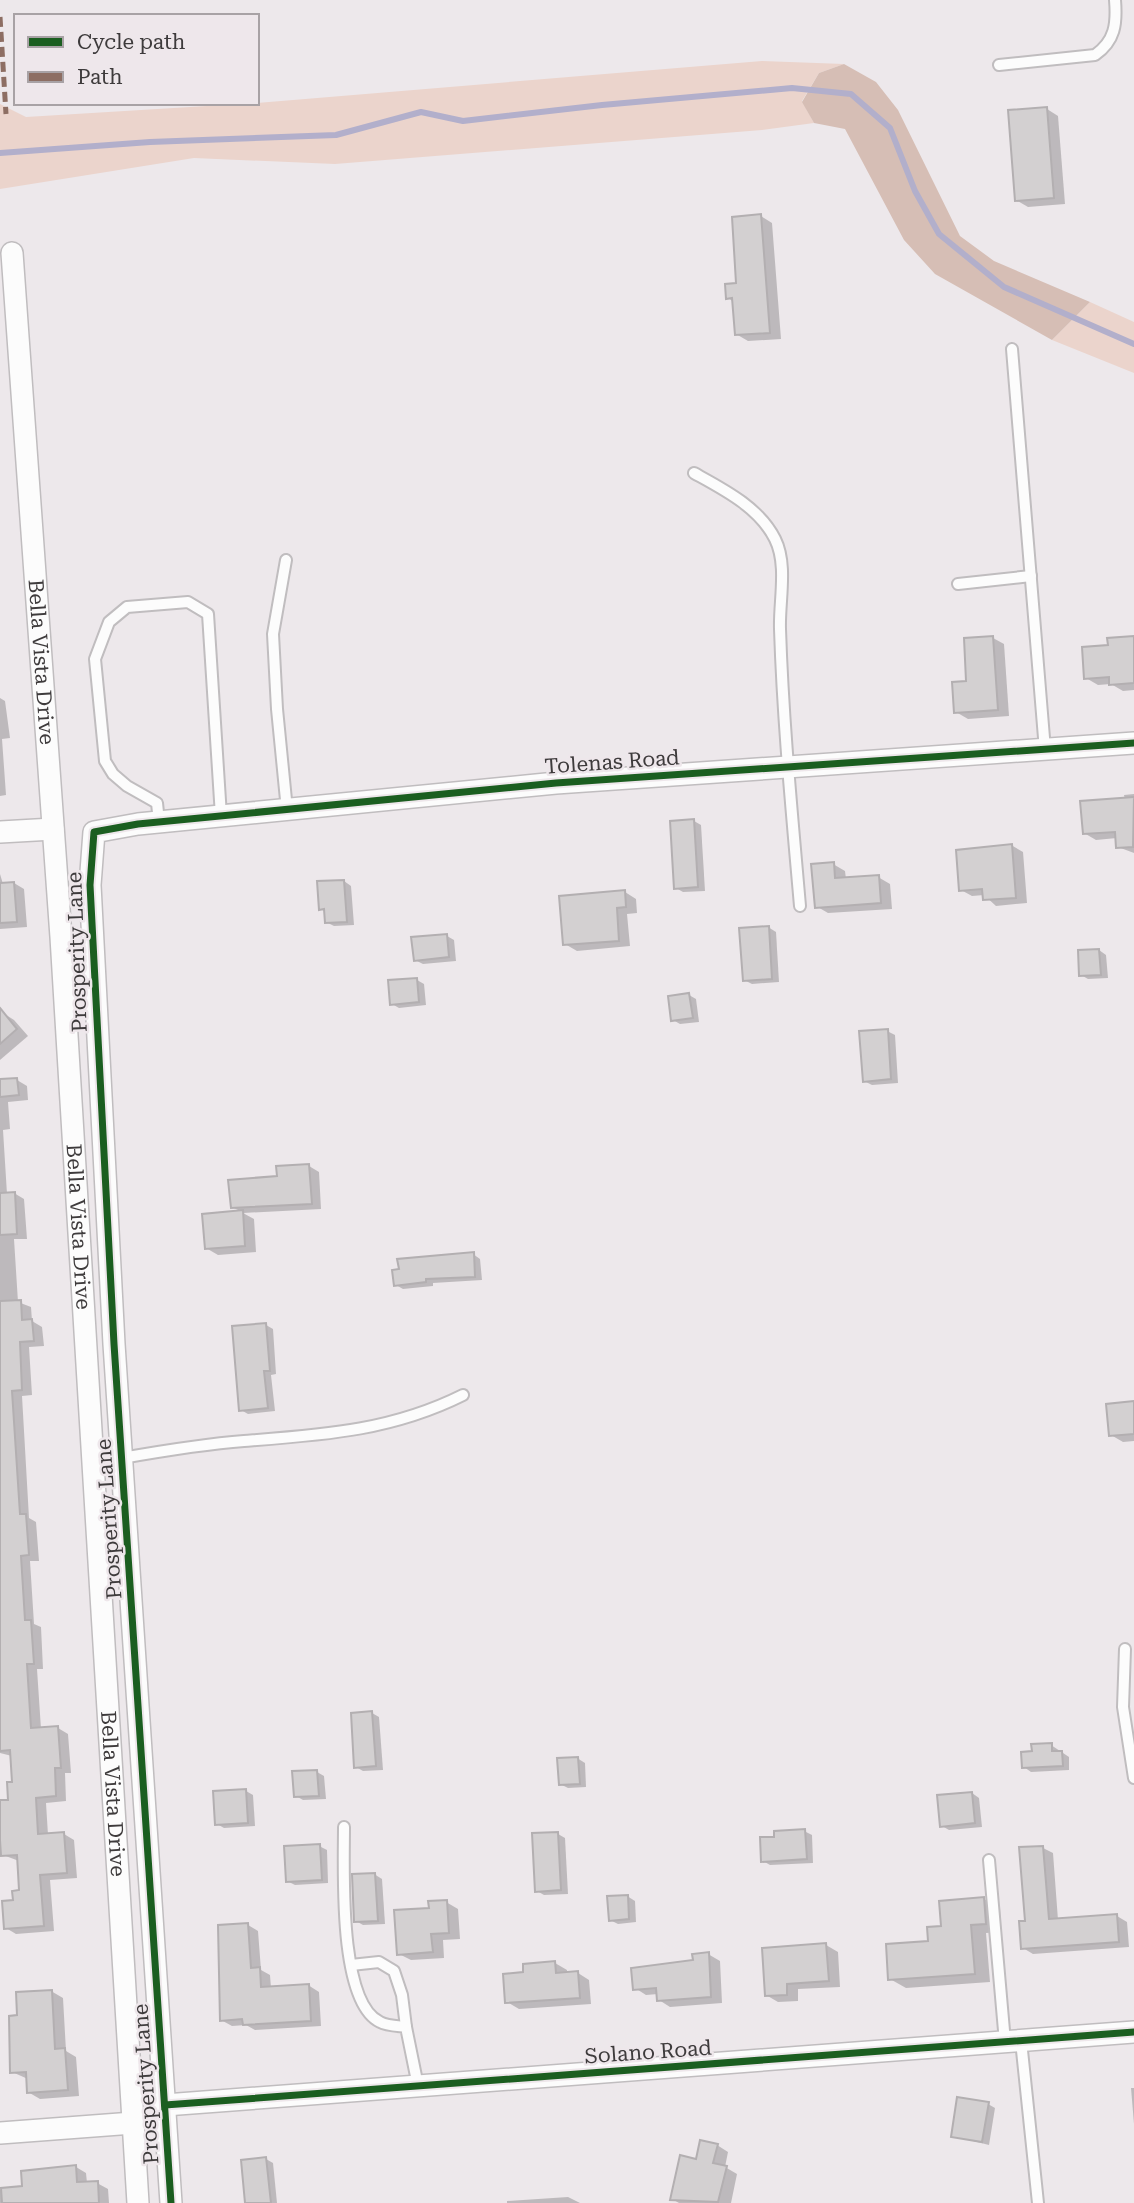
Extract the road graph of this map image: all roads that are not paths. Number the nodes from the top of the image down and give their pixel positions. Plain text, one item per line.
1 (1115, 0) edge
2 (999, 65) dead end
3 (12, 253) dead end
4 (1012, 349) dead end
5 (694, 473) dead end
6 (286, 559) dead end
7 (1031, 576) junction
8 (958, 584) dead end
9 (1134, 743) edge
10 (1045, 750) junction
11 (789, 768) junction
12 (287, 810) junction
13 (221, 816) junction
14 (159, 822) junction
15 (53, 829) junction
16 (0, 832) edge
17 (94, 832) joint
18 (800, 906) dead end
19 (463, 1395) dead end
20 (122, 1458) junction
21 (1125, 1649) dead end
22 (1134, 1778) edge
23 (344, 1827) dead end
24 (989, 1860) dead end
25 (351, 1965) junction
26 (407, 2027) junction
27 (1134, 2032) edge
28 (1013, 2042) junction
29 (418, 2087) junction
30 (165, 2105) junction
31 (133, 2123) junction
32 (0, 2133) edge
33 (138, 2203) edge
34 (171, 2203) edge
35 (1038, 2203) edge

1 - 2 lane
3 - 15 street, Bella Vista Drive
4 - 7 lane
5 - 11 lane
6 - 12 lane
7 - 8 lane
7 - 10 lane
9 - 10 street, Tolenas Road
10 - 11 street, Tolenas Road
11 - 12 street, Tolenas Road
11 - 18 lane
12 - 13 street, Tolenas Road
13 - 14 street, Tolenas Road
13 - 14 lane
14 - 17 street, Tolenas Road
15 - 16 street
15 - 31 street, Bella Vista Drive
17 - 20 street, Prosperity Lane
19 - 20 lane
20 - 30 street, Prosperity Lane
21 - 22 lane
23 - 25 lane
24 - 28 lane
25 - 26 lane
25 - 26 lane
26 - 29 lane
27 - 28 street, Solano Road
28 - 29 street, Solano Road
28 - 35 lane
29 - 30 street, Solano Road
30 - 34 street, Prosperity Lane
31 - 32 street
31 - 33 street, Bella Vista Drive

